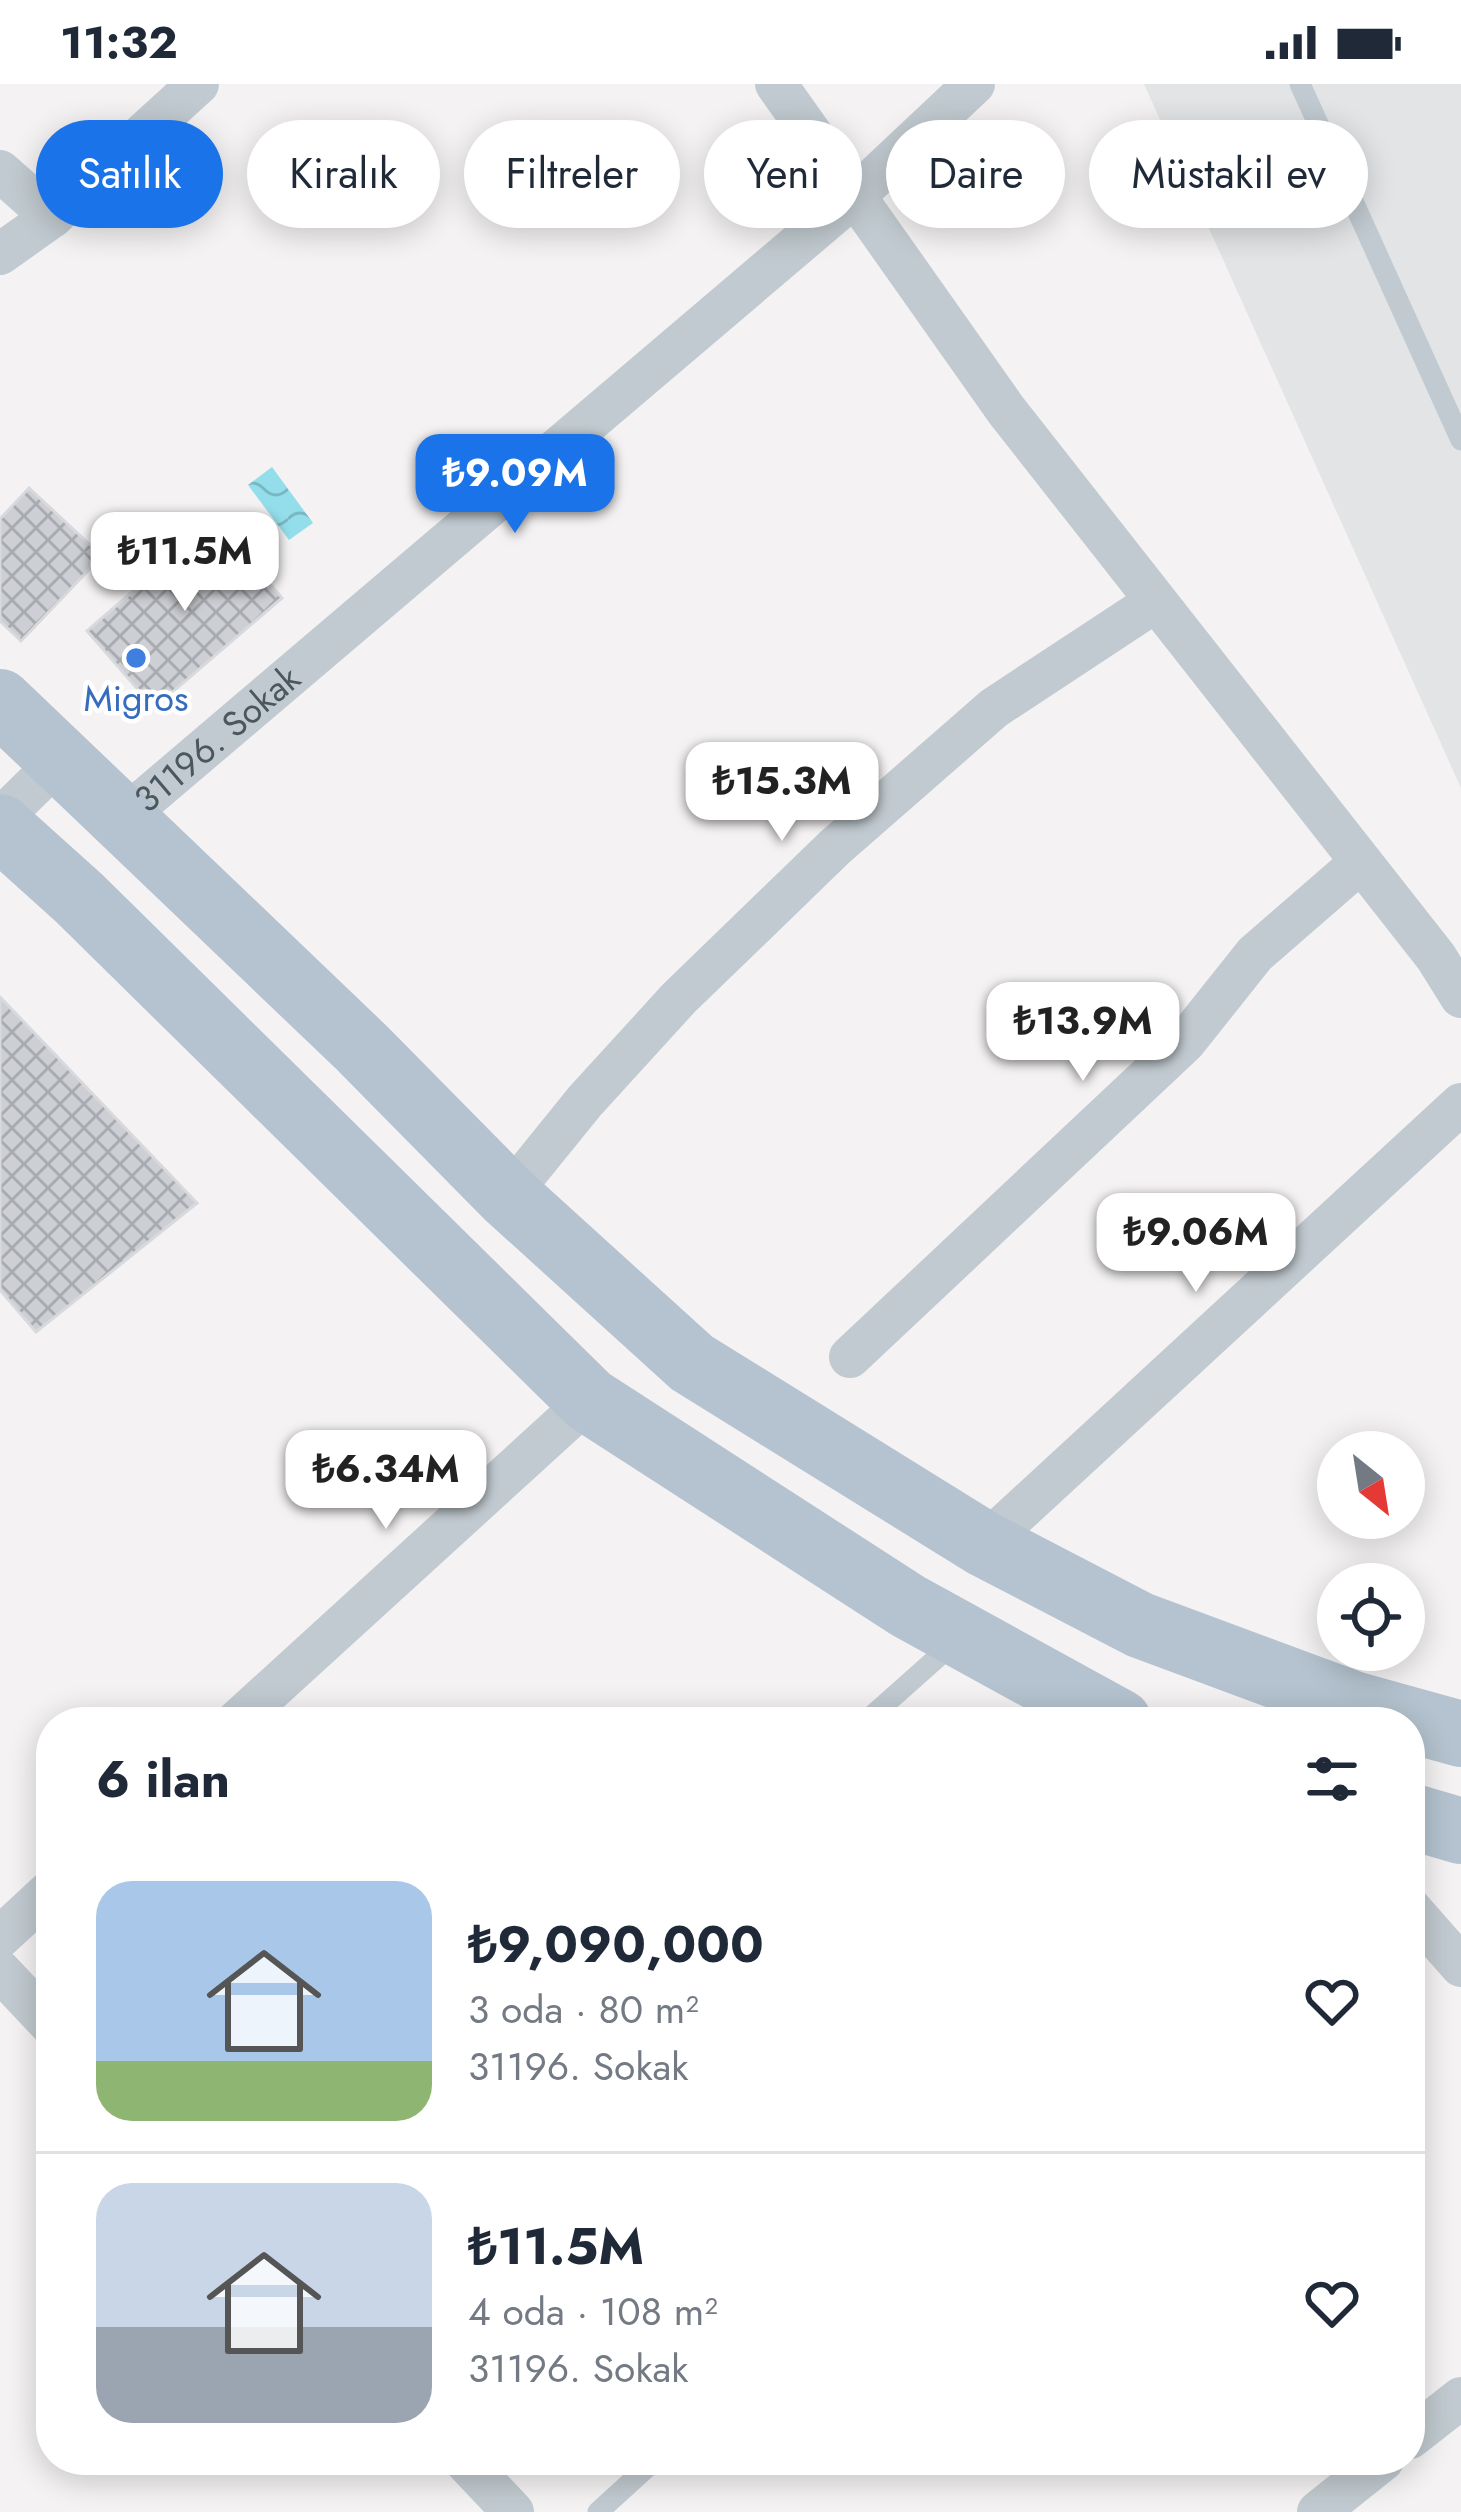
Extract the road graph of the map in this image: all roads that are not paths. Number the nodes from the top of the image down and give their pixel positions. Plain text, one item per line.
1 (198, 84) edge
2 (776, 84) edge
3 (974, 84) edge
4 (1300, 84) edge
5 (158, 120) edge
6 (803, 120) edge
7 (0, 171) edge
8 (862, 189) edge
9 (862, 201) edge
10 (36, 203) edge
11 (37, 228) edge
12 (817, 228) edge
13 (0, 254) edge
14 (1461, 440) edge
15 (1155, 602) junction
16 (0, 703) edge
17 (61, 759) junction
18 (123, 818) junction
19 (0, 823) edge
20 (1361, 862) junction
21 (1461, 997) edge
22 (1461, 1104) edge
23 (508, 1196) junction
24 (850, 1357) dead end
25 (589, 1400) junction
26 (984, 1544) junction
27 (962, 1636) junction
28 (252, 1707) edge
29 (882, 1707) edge
30 (1092, 1707) edge
31 (1360, 1707) edge
32 (1425, 1724) edge
33 (1461, 1734) edge
34 (1425, 1820) edge
35 (1461, 1831) edge
36 (36, 1904) edge
37 (1425, 1925) edge
38 (0, 1936) edge
39 (1461, 1966) edge
40 (0, 1971) edge
41 (36, 2009) edge
42 (1461, 2398) edge
43 (1425, 2426) edge
44 (478, 2475) edge
45 (639, 2475) edge
46 (1364, 2475) edge
47 (513, 2512) edge
48 (598, 2512) edge
49 (1318, 2512) edge

1 - 5 street
2 - 6 street
3 - 8 street, 31196. Sokak
4 - 14 lane
7 - 10 street
9 - 15 street
11 - 13 street
12 - 18 street, 31196. Sokak
15 - 20 street
15 - 23 street
16 - 17 main road
17 - 18 main road
17 - 19 street
18 - 23 main road
19 - 25 main road
20 - 21 street
20 - 24 street
22 - 26 street
23 - 26 main road
25 - 27 main road
25 - 28 street
26 - 31 main road
27 - 29 lane
27 - 30 main road
32 - 33 main road
34 - 35 main road
36 - 38 street
37 - 39 street
40 - 41 street
42 - 43 street
44 - 47 street
45 - 48 lane
46 - 49 street

